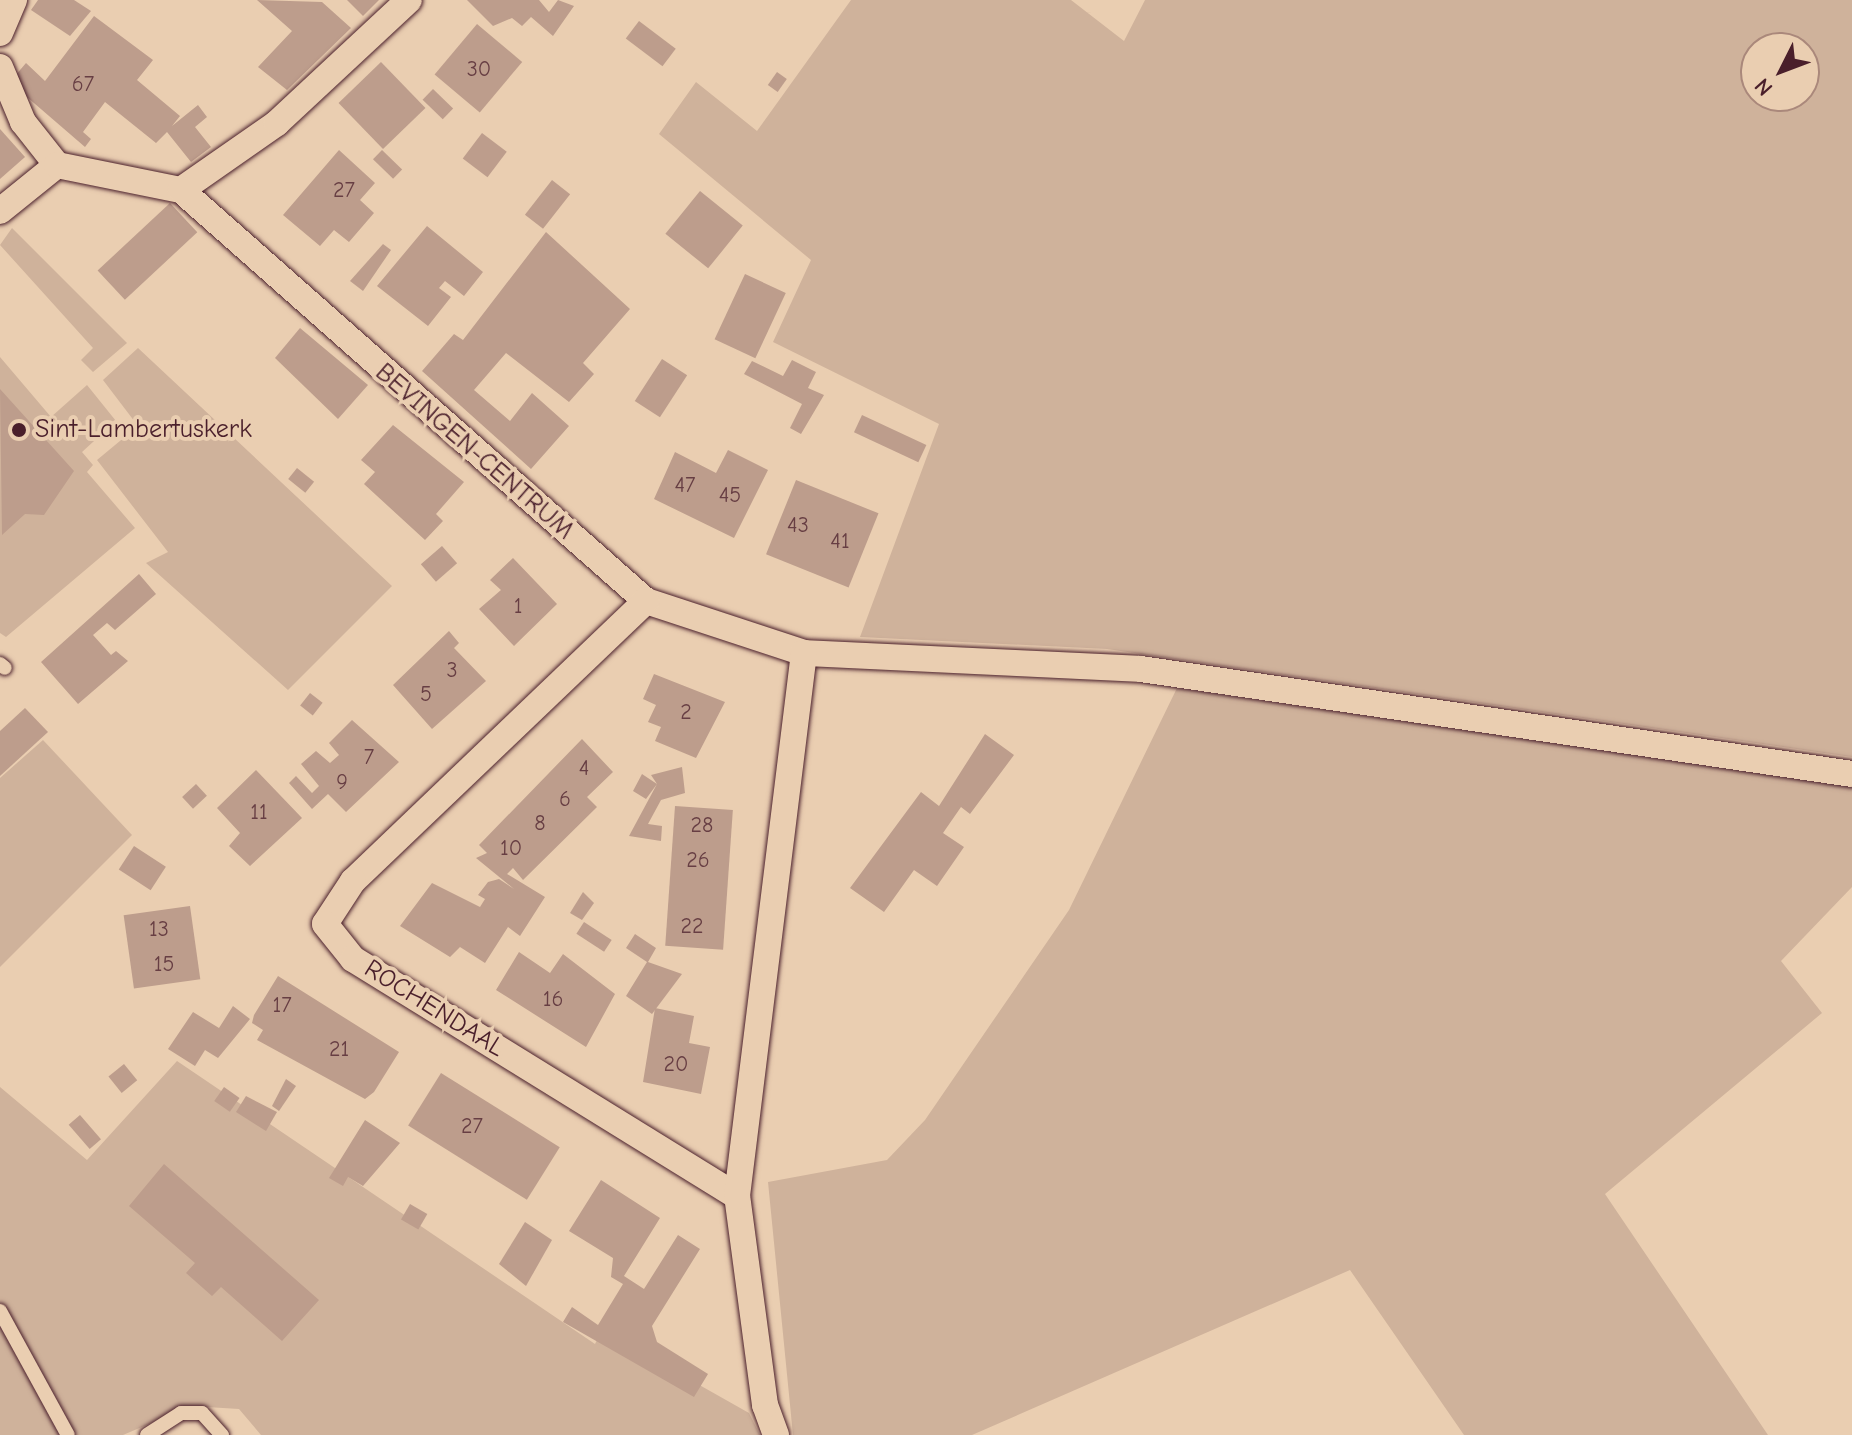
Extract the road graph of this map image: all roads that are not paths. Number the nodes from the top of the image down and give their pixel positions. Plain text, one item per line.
1 (14, 0) edge
2 (409, 0) edge
3 (0, 33) edge
4 (0, 67) edge
5 (57, 165) junction
6 (181, 190) junction
7 (0, 211) edge
8 (646, 601) junction
9 (804, 653) junction
10 (1852, 774) edge
11 (737, 1196) junction
12 (0, 1311) edge
13 (68, 1435) edge
14 (147, 1435) edge
15 (222, 1435) edge
16 (776, 1435) edge

1 - 3 street
2 - 6 street
4 - 5 street
5 - 6 street
5 - 7 street
6 - 8 street, BEVINGEN-CENTRUM
8 - 9 street, BEVINGEN-CENTRUM
8 - 11 street, ROCHENDAAL
9 - 10 street, BEVINGEN-CENTRUM
9 - 11 street
11 - 16 street
12 - 13 lane
14 - 15 lane

